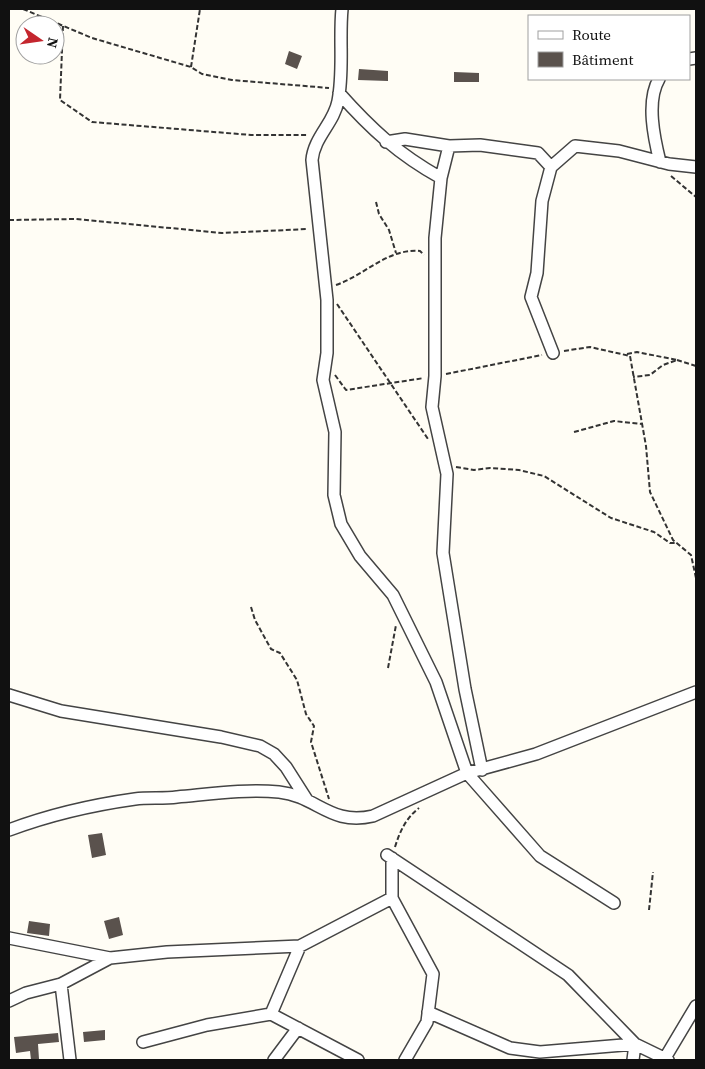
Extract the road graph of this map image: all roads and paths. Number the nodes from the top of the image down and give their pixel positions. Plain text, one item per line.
1 (23, 9) edge
2 (200, 9) edge
3 (342, 9) edge
4 (37, 15) edge
5 (65, 27) edge
6 (61, 65) edge
7 (192, 67) junction
8 (659, 80) edge
9 (339, 93) junction
10 (320, 136) junction
11 (386, 142) junction
12 (449, 146) junction
13 (660, 162) junction
14 (696, 166) edge
15 (551, 167) junction
16 (441, 178) junction
17 (696, 197) edge
18 (376, 202) dead end
19 (9, 220) edge
20 (318, 228) junction
21 (396, 253) junction
22 (435, 264) junction
23 (326, 286) junction
24 (336, 302) dead end
25 (553, 353) junction
26 (625, 355) junction
27 (677, 360) junction
28 (326, 364) junction
29 (696, 366) edge
30 (434, 376) junction
31 (633, 377) junction
32 (642, 424) junction
33 (574, 432) dead end
34 (429, 440) dead end
35 (445, 465) junction
36 (677, 544) junction
37 (696, 578) edge
38 (398, 605) junction
39 (251, 607) dead end
40 (388, 668) dead end
41 (696, 692) edge
42 (9, 694) edge
43 (482, 770) junction
44 (467, 773) junction
45 (308, 800) junction
46 (419, 808) dead end
47 (332, 814) junction
48 (9, 830) edge
49 (391, 855) junction
50 (653, 872) dead end
51 (392, 898) junction
52 (614, 903) dead end
53 (649, 910) dead end
54 (9, 938) edge
55 (300, 946) junction
56 (110, 958) junction
57 (61, 984) junction
58 (9, 1001) edge
59 (696, 1006) edge
60 (428, 1012) junction
61 (271, 1014) junction
62 (298, 1028) junction
63 (142, 1042) dead end
64 (635, 1044) junction
65 (667, 1059) edge
66 (70, 1060) edge
67 (274, 1060) edge
68 (358, 1060) edge
69 (405, 1060) edge
70 (633, 1060) edge

1 - 4 path
2 - 7 path
3 - 9 street
5 - 7 path
6 - 10 path
7 - 9 path
8 - 13 street
9 - 10 street
9 - 11 street
10 - 20 street
11 - 12 street
11 - 16 street
12 - 15 street
12 - 16 street
13 - 14 street
13 - 15 street
13 - 17 path
15 - 25 street
16 - 22 street
18 - 21 path
19 - 20 path
20 - 23 street
21 - 22 path
21 - 23 path
22 - 30 street
23 - 28 street
24 - 34 path
25 - 26 path
25 - 30 path
26 - 27 path
26 - 31 path
27 - 29 path
27 - 31 path
28 - 30 path
28 - 38 street
30 - 35 street
31 - 32 path
32 - 33 path
32 - 36 path
35 - 36 path
35 - 43 street
36 - 37 path
38 - 40 path
38 - 44 street
39 - 47 path
41 - 43 street
42 - 45 street
43 - 44 street
44 - 47 street
44 - 52 street
45 - 47 street
45 - 48 street
46 - 49 path
49 - 51 street
49 - 64 street
50 - 53 path
51 - 55 street
51 - 60 street
54 - 56 street
55 - 56 street
55 - 61 street
56 - 57 street
57 - 58 street
57 - 66 street
59 - 65 street
60 - 64 street
60 - 69 street
61 - 62 street
61 - 63 street
62 - 67 street
62 - 68 street
64 - 65 street
64 - 70 street

